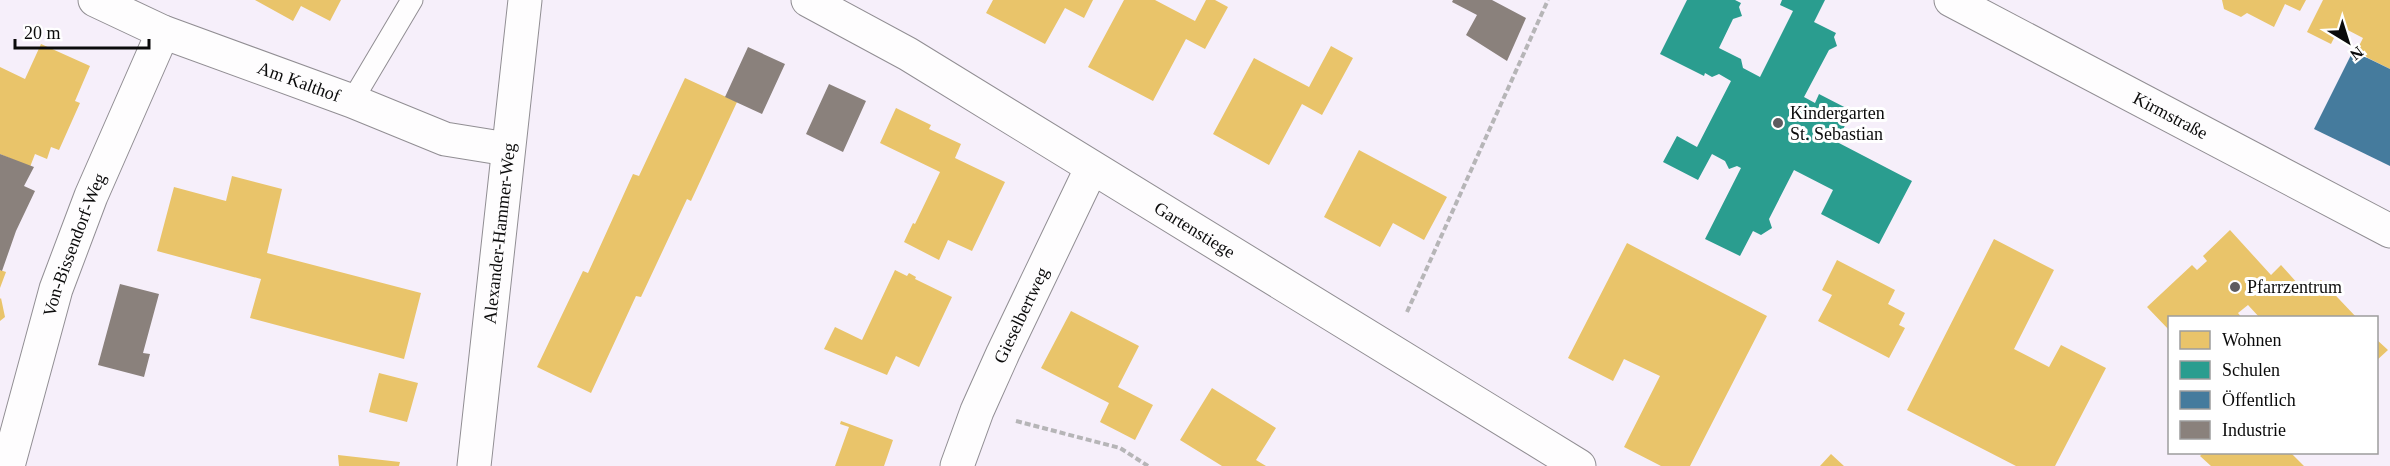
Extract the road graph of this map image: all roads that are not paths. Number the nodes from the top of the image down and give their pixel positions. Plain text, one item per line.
1 (95, 0) edge
2 (412, 0) edge
3 (525, 0) edge
4 (807, 0) edge
5 (1952, 0) edge
6 (163, 32) junction
7 (352, 101) junction
8 (507, 149) junction
9 (1091, 169) junction
10 (2390, 231) edge
11 (8, 466) edge
12 (474, 466) edge
13 (957, 466) edge
14 (1579, 466) edge

1 - 6 street, Am Kalthof
2 - 7 lane
3 - 8 street, Alexander-Hammer-Weg
4 - 9 street, Gartenstiege
5 - 10 street, Kirmstraße
6 - 7 street, Am Kalthof
6 - 11 street, Von-Bissendorf-Weg
7 - 8 street, Am Kalthof
8 - 12 street, Alexander-Hammer-Weg
9 - 13 street, Gieselbertweg
9 - 14 street, Gartenstiege

